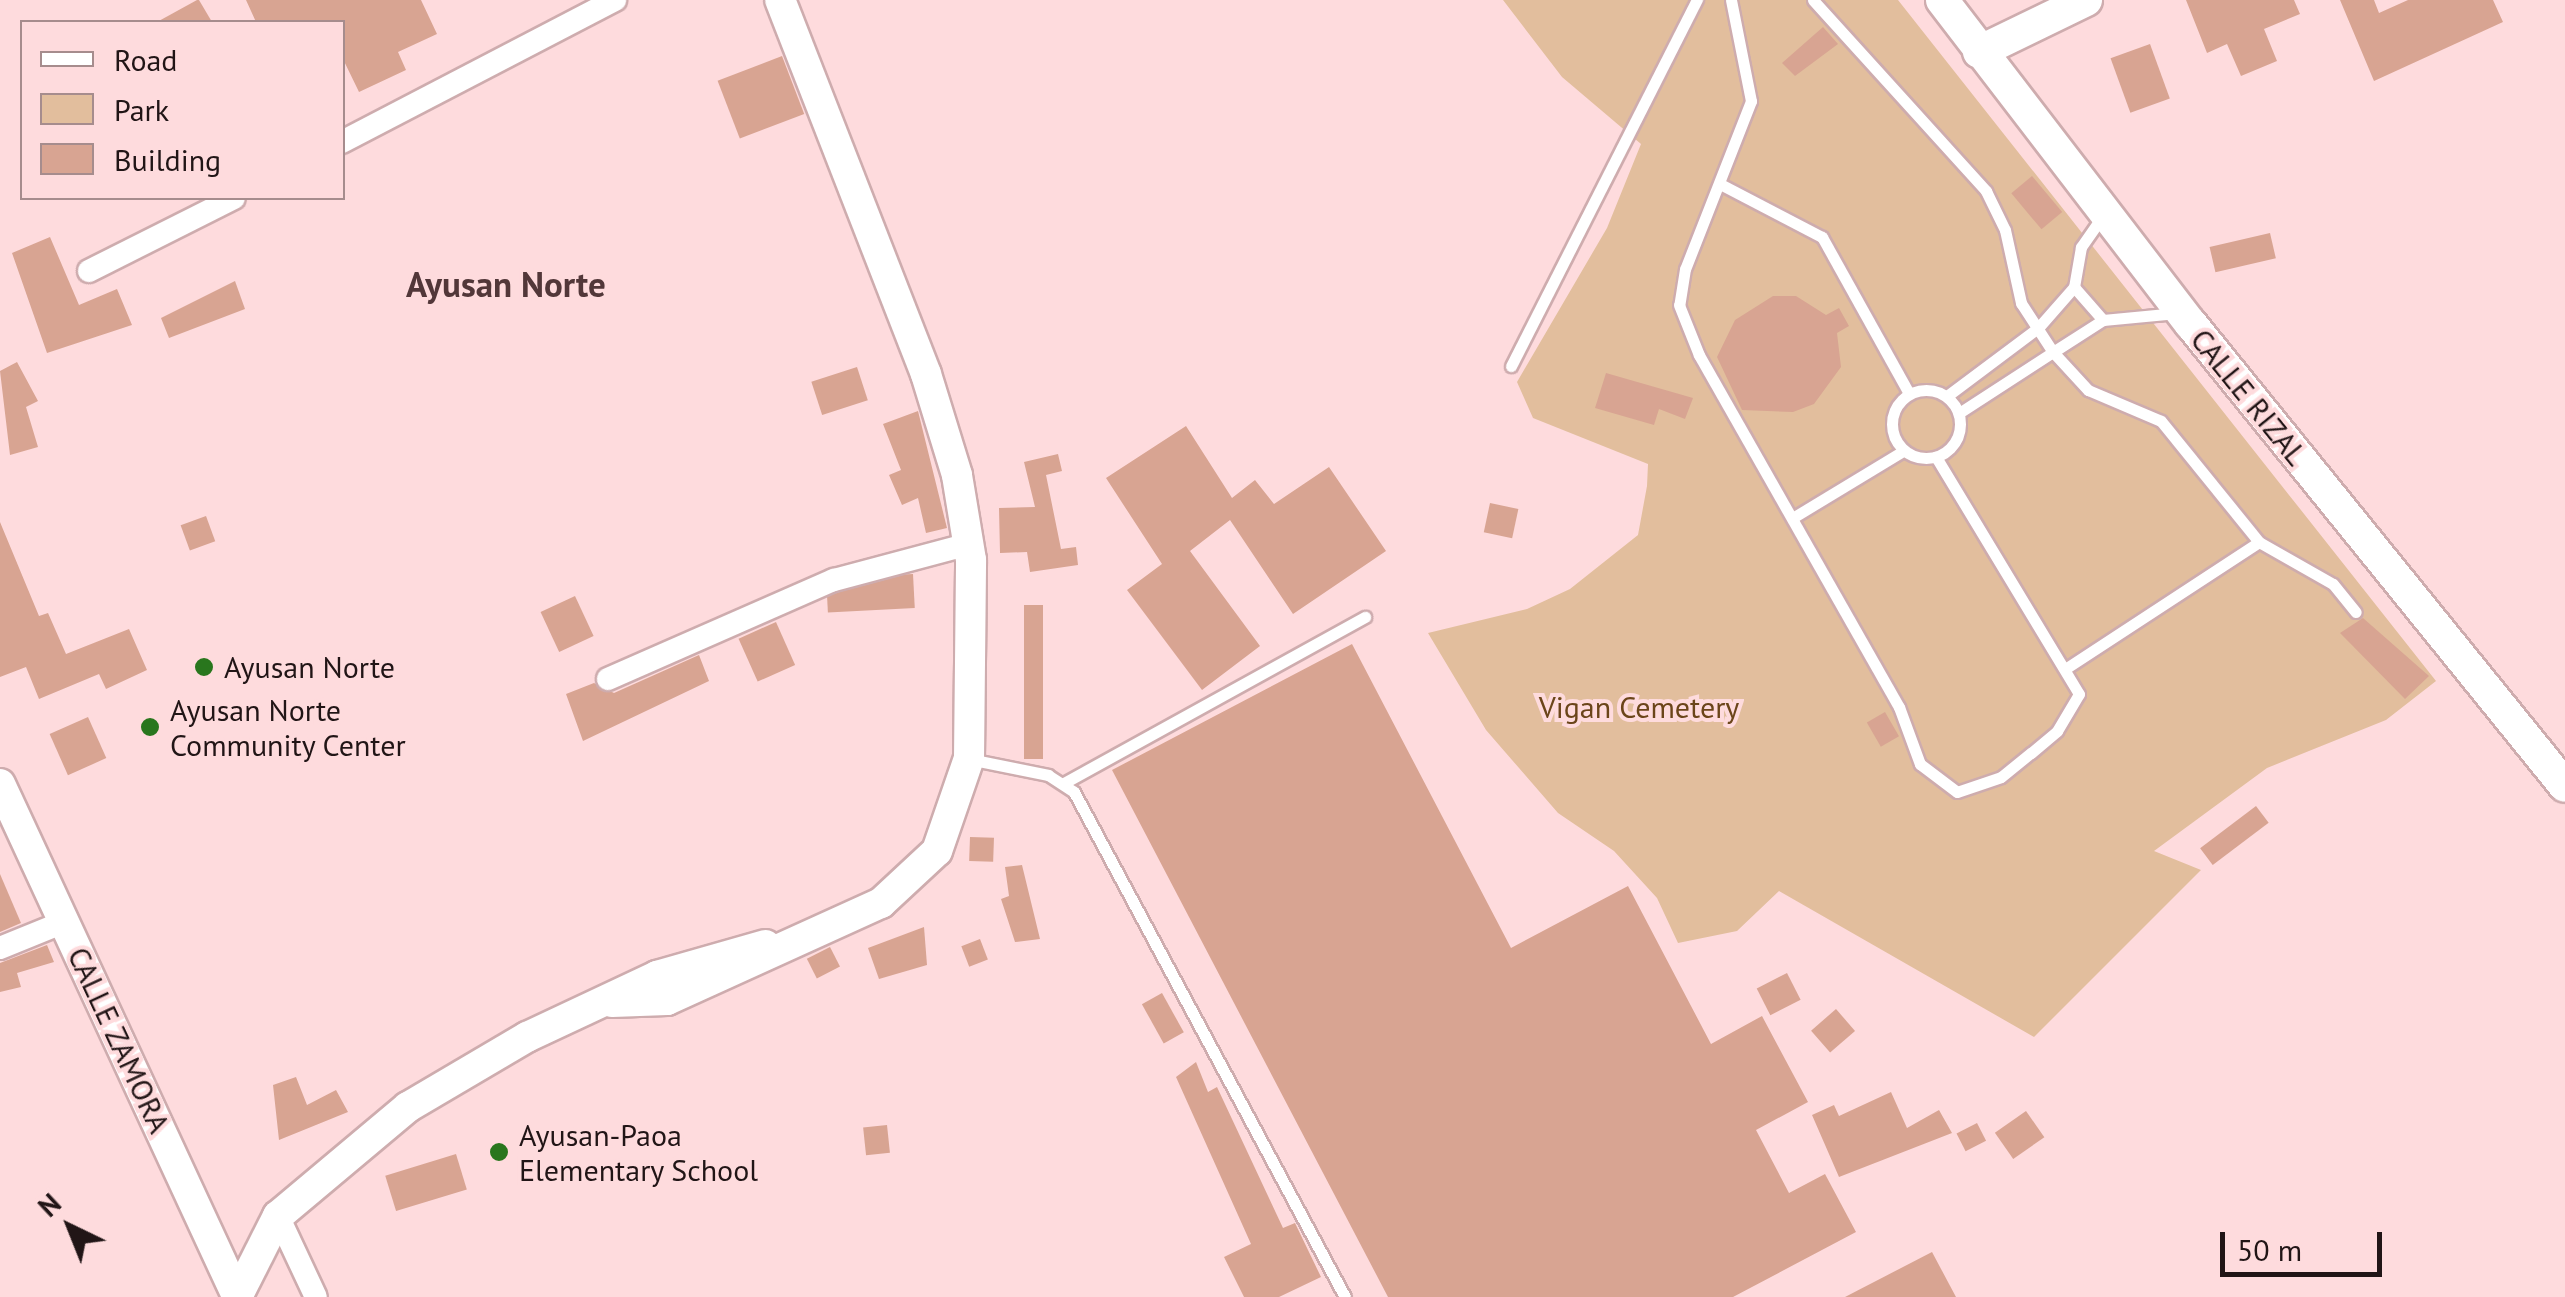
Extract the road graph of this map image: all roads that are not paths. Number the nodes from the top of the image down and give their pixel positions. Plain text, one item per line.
1 (615, 0) edge
2 (780, 0) edge
3 (1697, 0) edge
4 (1731, 0) edge
5 (1813, 0) edge
6 (1942, 0) edge
7 (2086, 0) edge
8 (1979, 52) junction
9 (345, 140) edge
10 (1720, 184) junction
11 (230, 200) edge
12 (2108, 210) junction
13 (88, 271) dead end
14 (2074, 288) junction
15 (2182, 312) junction
16 (2103, 320) junction
17 (2038, 328) junction
18 (2053, 352) junction
19 (1511, 366) dead end
20 (1910, 393) junction
21 (1947, 396) junction
22 (1959, 413) junction
23 (1903, 451) junction
24 (1936, 457) junction
25 (1794, 517) junction
26 (2260, 542) junction
27 (969, 544) junction
28 (2356, 612) dead end
29 (1365, 617) dead end
30 (2068, 666) junction
31 (608, 678) dead end
32 (968, 758) junction
33 (1064, 783) junction
34 (0, 784) edge
35 (2565, 786) edge
36 (64, 922) junction
37 (0, 948) edge
38 (278, 1216) junction
39 (237, 1296) edge
40 (316, 1297) edge
41 (1345, 1297) edge

1 - 9 street
2 - 27 street
3 - 19 lane
4 - 10 lane
5 - 17 lane
6 - 8 main road, CALLE RIZAL
7 - 8 main road
8 - 12 main road, CALLE RIZAL
10 - 20 lane
10 - 25 lane
11 - 13 street
12 - 14 lane
12 - 15 main road, CALLE RIZAL
14 - 16 lane
14 - 17 lane
15 - 16 lane
15 - 35 main road, CALLE RIZAL
16 - 18 lane
17 - 18 lane
17 - 21 lane
18 - 22 lane
18 - 26 lane
20 - 21 lane
20 - 23 lane
21 - 22 lane
22 - 24 lane
23 - 24 lane
23 - 25 lane
24 - 30 lane
25 - 30 lane
26 - 28 lane
26 - 30 lane
27 - 31 street
27 - 32 street
29 - 33 lane
32 - 33 lane
32 - 38 street
33 - 41 lane
34 - 36 street, CALLE ZAMORA
36 - 37 street
36 - 39 street, CALLE ZAMORA
38 - 39 street
38 - 40 street

